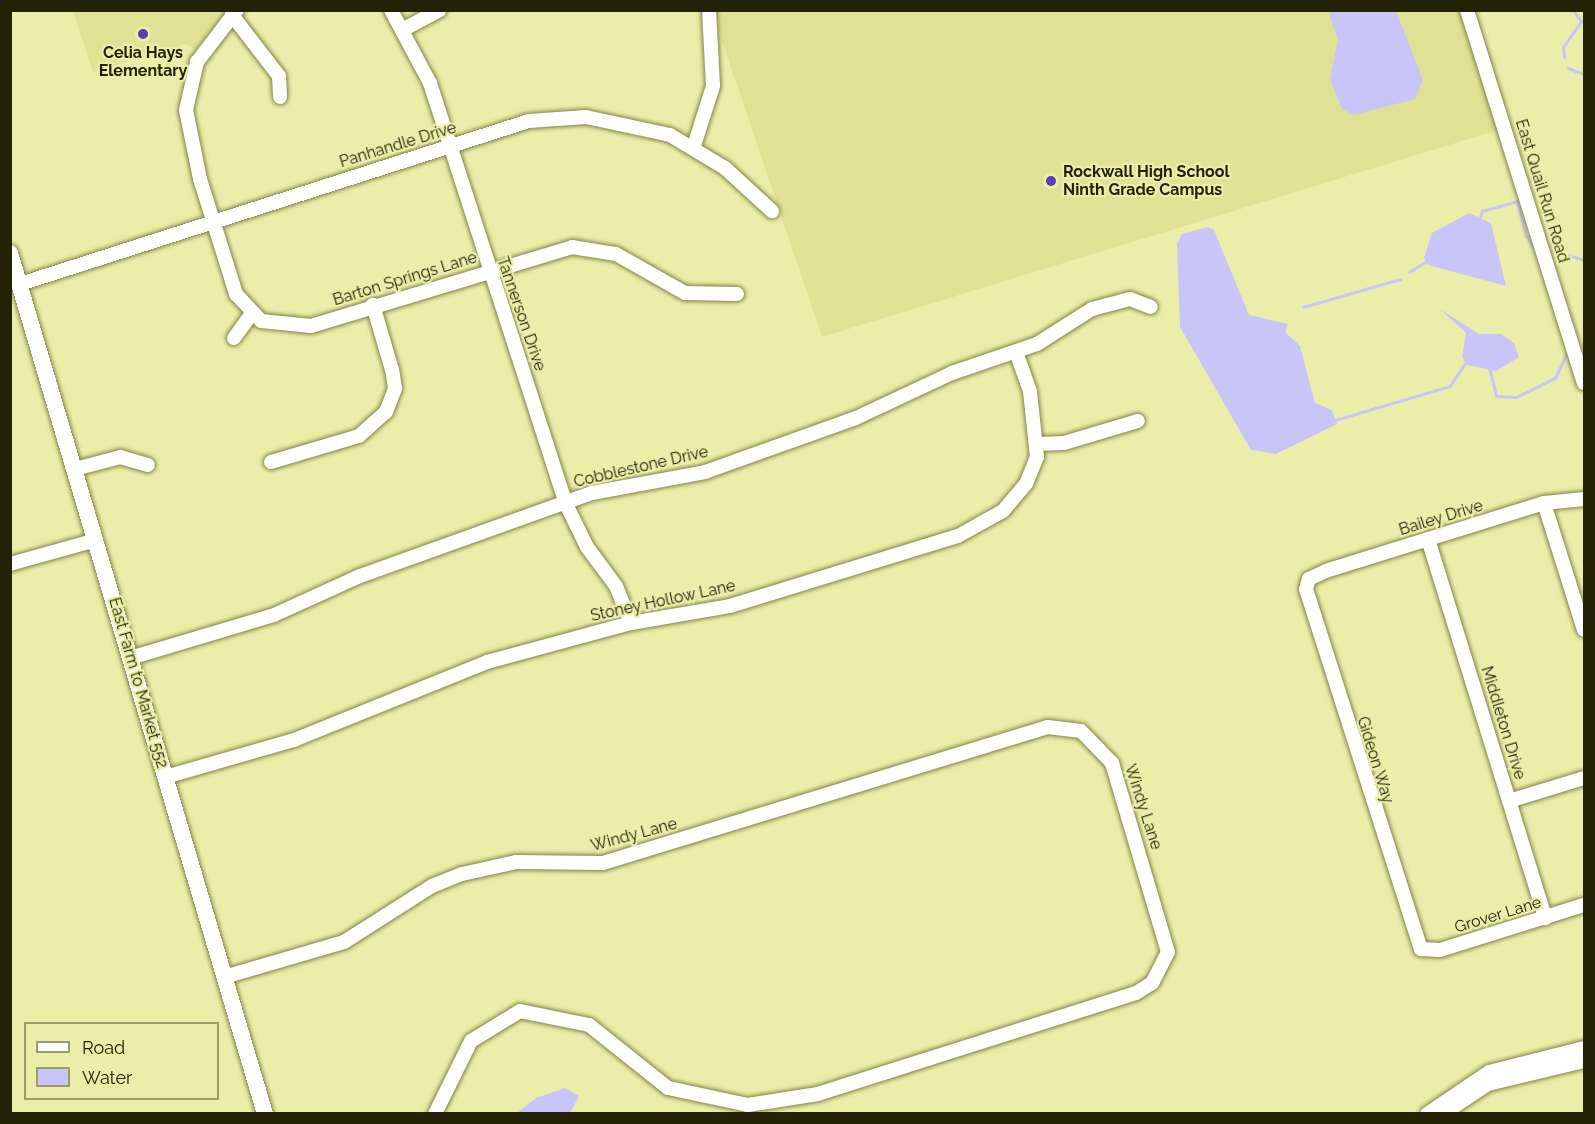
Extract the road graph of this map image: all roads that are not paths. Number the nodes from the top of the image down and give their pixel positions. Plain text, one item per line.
1 (391, 10) edge
2 (439, 10) edge
3 (708, 10) edge
4 (1467, 10) edge
5 (235, 13) edge
6 (404, 29) junction
7 (280, 97) dead end
8 (450, 146) junction
9 (694, 146) junction
10 (771, 210) dead end
11 (213, 220) junction
12 (10, 253) edge
13 (488, 270) junction
14 (20, 284) junction
15 (737, 294) dead end
16 (374, 305) junction
17 (1151, 307) dead end
18 (251, 315) junction
19 (234, 338) dead end
20 (1016, 352) junction
21 (1584, 383) edge
22 (1138, 421) dead end
23 (1036, 444) junction
24 (271, 462) dead end
25 (148, 465) dead end
26 (75, 470) junction
27 (1584, 499) edge
28 (565, 502) junction
29 (1544, 502) junction
30 (1428, 539) junction
31 (96, 540) junction
32 (10, 564) edge
33 (1310, 579) joint
34 (631, 624) junction
35 (1584, 630) edge
36 (130, 658) junction
37 (165, 777) junction
38 (1584, 778) edge
39 (1509, 801) junction
40 (1584, 905) edge
41 (1545, 918) junction
42 (1421, 949) joint
43 (224, 977) junction
44 (1584, 1048) edge
45 (1584, 1061) edge
46 (265, 1113) edge
47 (435, 1113) edge
48 (1427, 1113) edge
49 (1443, 1113) edge

1 - 6 street, Tannerson Drive
2 - 6 street
3 - 9 street
4 - 21 street, East Quail Run Road
5 - 7 street
5 - 11 street
6 - 8 street, Tannerson Drive
8 - 9 street, Panhandle Drive
8 - 11 street, Panhandle Drive
8 - 13 street, Tannerson Drive
9 - 10 street, Panhandle Drive
11 - 14 street, Panhandle Drive
11 - 18 street
12 - 14 main road, East Farm to Market 552
13 - 15 street, Barton Springs Lane
13 - 16 street, Barton Springs Lane
13 - 28 street, Tannerson Drive
14 - 26 main road, East Farm to Market 552
16 - 18 street, Barton Springs Lane
16 - 24 street
17 - 20 street, Cobblestone Drive
18 - 19 street
20 - 23 street, Stoney Hollow Lane
20 - 28 street, Cobblestone Drive
22 - 23 street
23 - 34 street, Stoney Hollow Lane
25 - 26 street
26 - 31 main road, East Farm to Market 552
27 - 29 street, Bailey Drive
28 - 34 street, Tannerson Drive
28 - 36 street, Cobblestone Drive
29 - 30 street, Bailey Drive
29 - 35 street
30 - 33 street, Bailey Drive
30 - 39 street, Middleton Drive
31 - 32 street
31 - 36 main road, East Farm to Market 552
33 - 42 street, Gideon Way
34 - 37 street, Stoney Hollow Lane
36 - 37 main road, East Farm to Market 552
37 - 43 main road, East Farm to Market 552
38 - 39 street
39 - 41 street, Middleton Drive
40 - 41 street, Grover Lane
41 - 42 street, Grover Lane
43 - 46 main road, East Farm to Market 552
43 - 47 street, Windy Lane
44 - 48 street
45 - 49 street

